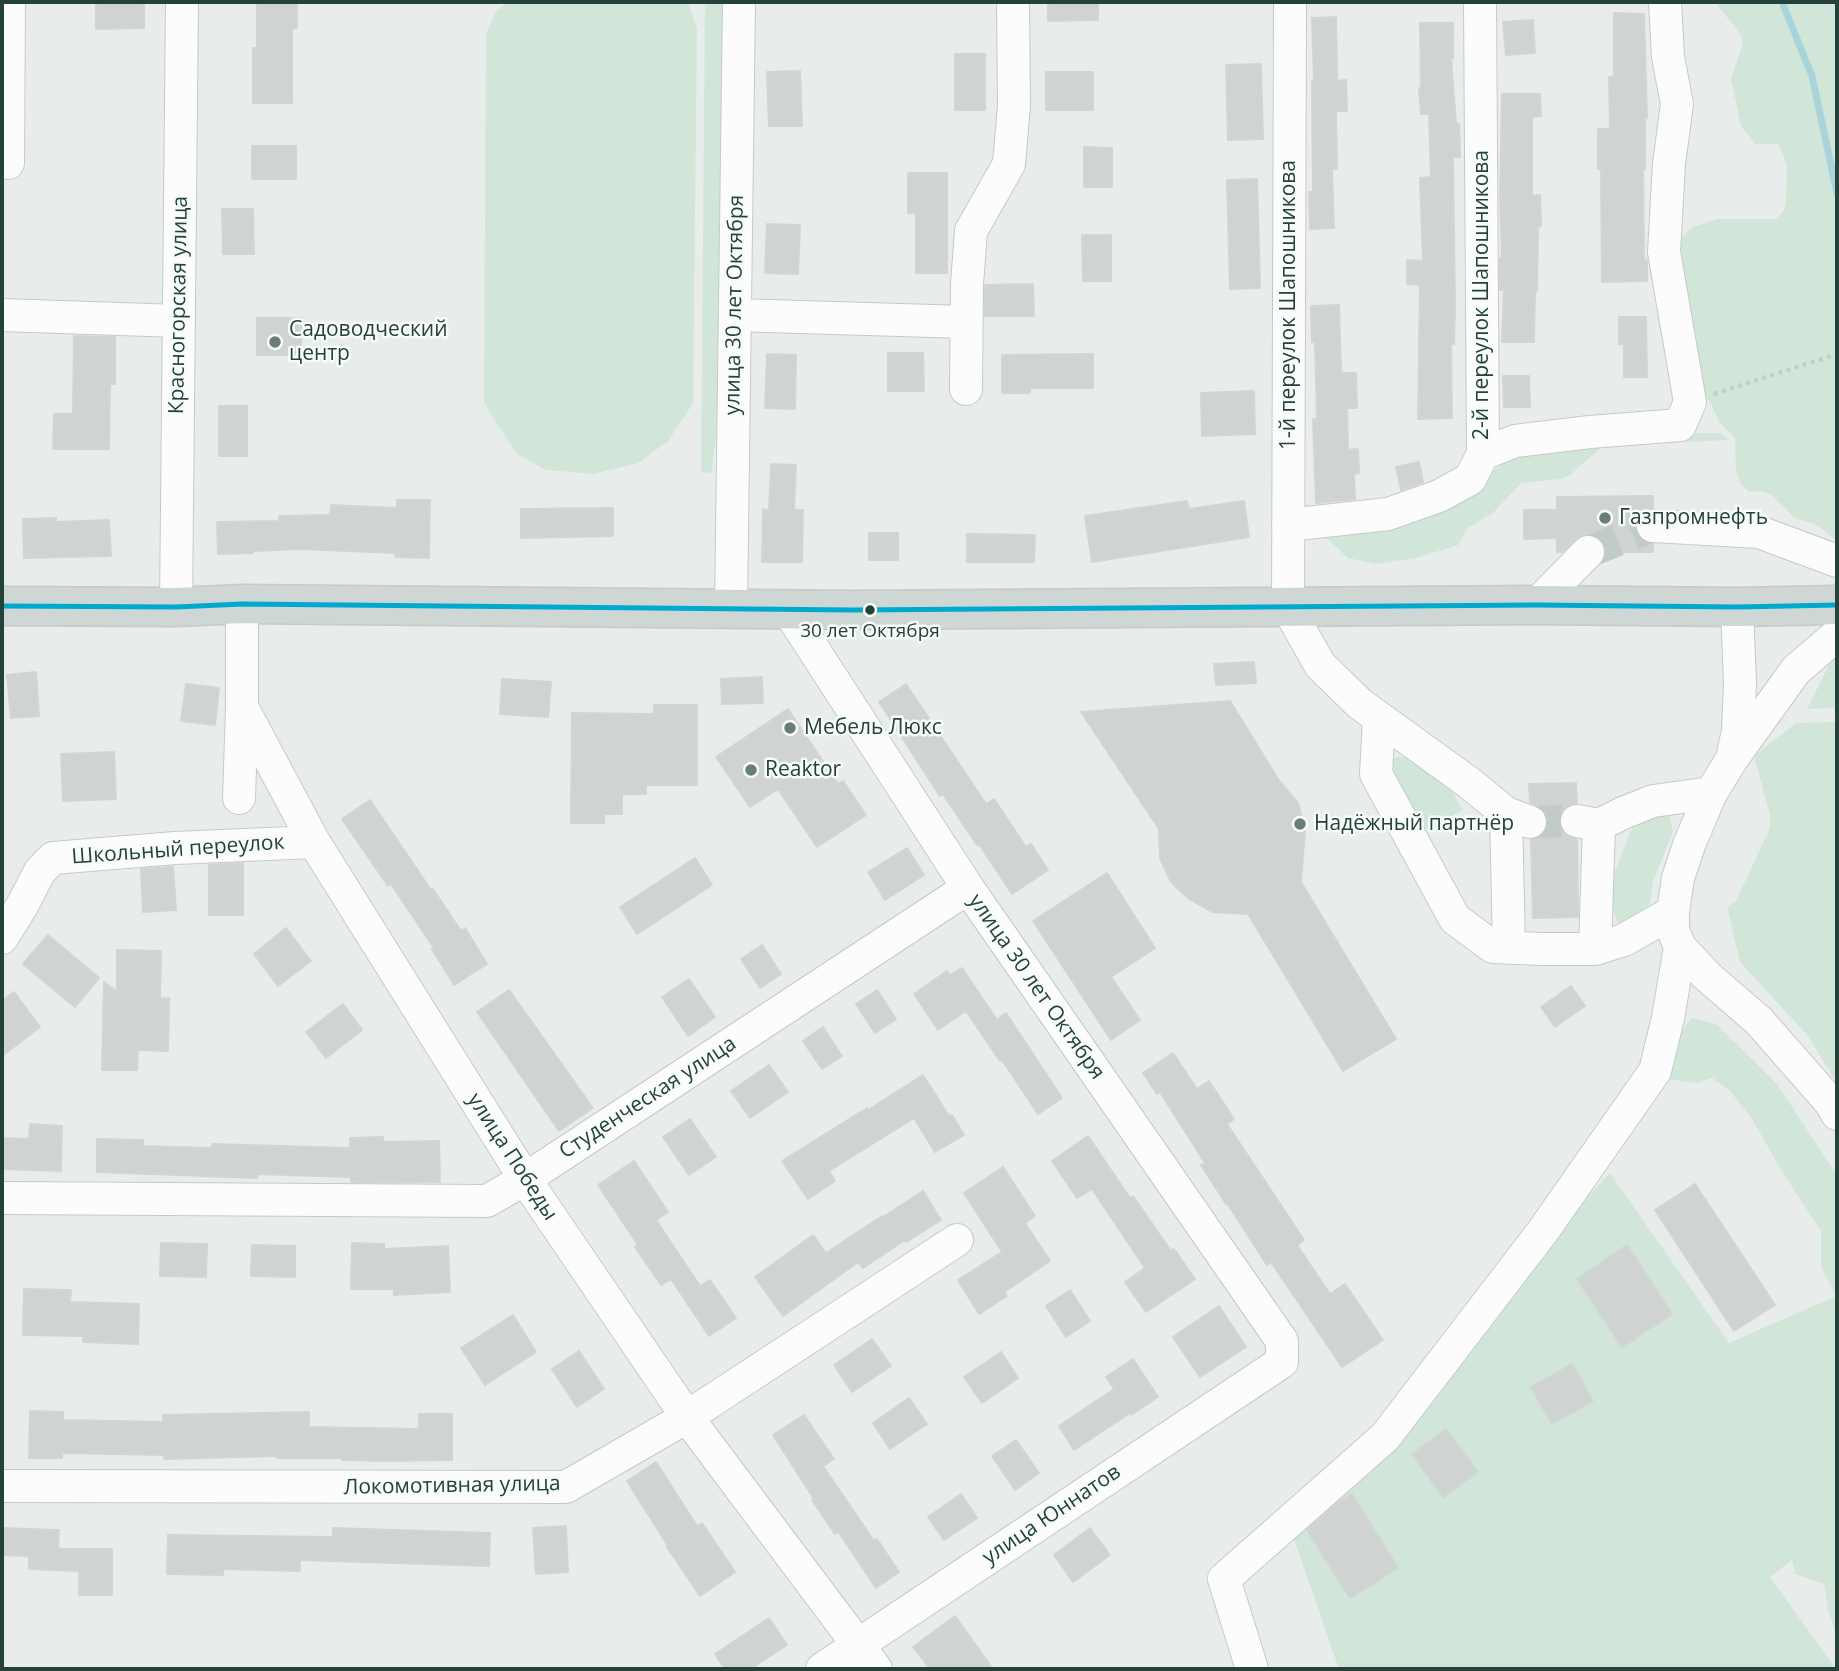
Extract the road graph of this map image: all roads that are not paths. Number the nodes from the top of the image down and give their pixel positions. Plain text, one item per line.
1 (9, 2) edge
2 (183, 2) edge
3 (740, 2) edge
4 (1013, 2) edge
5 (1290, 2) edge
6 (1480, 2) edge
7 (1665, 2) edge
8 (5, 64) edge
9 (8, 163) dead end
10 (735, 315) junction
11 (2, 316) edge
12 (179, 321) junction
13 (966, 322) junction
14 (966, 389) dead end
15 (1483, 454) junction
16 (1288, 525) junction
17 (1653, 526) tunnel mouth
18 (1588, 552) tunnel mouth
19 (1837, 561) edge
20 (242, 604) junction
21 (1536, 605) junction
22 (2, 606) edge
23 (1837, 606) edge
24 (176, 607) junction
25 (1737, 607) junction
26 (1288, 608) junction
27 (731, 609) junction
28 (788, 610) junction
29 (1837, 635) edge
30 (242, 707) junction
31 (1379, 718) junction
32 (1732, 759) junction
33 (1711, 793) junction
34 (239, 798) dead end
35 (314, 842) junction
36 (968, 888) junction
37 (1673, 912) junction
38 (2, 938) edge
39 (1680, 947) junction
40 (1510, 948) junction
41 (1595, 949) junction
42 (1837, 1114) edge
43 (524, 1179) junction
44 (2, 1198) edge
45 (957, 1240) dead end
46 (1282, 1362) joint
47 (687, 1417) junction
48 (2, 1486) edge
49 (858, 1644) junction
50 (822, 1669) edge
51 (876, 1669) edge
52 (1252, 1669) edge

1 - 8 street
2 - 12 street, Красногорская улица
3 - 10 street, улица 30 лет Октября
4 - 13 street
5 - 16 street, 1-й переулок Шапошникова
6 - 15 street, 2-й переулок Шапошникова
7 - 15 street
8 - 9 street
10 - 13 street
10 - 27 street, улица 30 лет Октября
11 - 12 street
12 - 24 street, Красногорская улица
13 - 14 street
15 - 16 street, 2-й переулок Шапошникова
16 - 26 street, 1-й переулок Шапошникова
17 - 19 street
18 - 21 street
20 - 24 main road
20 - 27 main road
20 - 30 street, улица Победы
21 - 25 main road
21 - 26 main road
22 - 24 main road
23 - 25 main road
25 - 32 street
26 - 28 main road
26 - 31 street
27 - 28 main road
28 - 36 street, улица 30 лет Октября
29 - 32 street
30 - 34 street
30 - 35 street, улица Победы
31 - 40 street
31 - 40 street
32 - 33 street
33 - 37 street
33 - 41 street
35 - 38 street, Школьный переулок
35 - 43 street, улица Победы
36 - 43 street, Студенческая улица
36 - 46 street, улица 30 лет Октября
37 - 39 street
37 - 41 street
39 - 42 street
39 - 52 street
40 - 41 street
43 - 44 street, Студенческая улица
43 - 47 street, улица Победы
45 - 47 street, Локомотивная улица
46 - 49 street, улица Юннатов
47 - 48 street, Локомотивная улица
47 - 49 street, улица Победы
49 - 50 street, улица Юннатов
49 - 51 street, улица Победы

